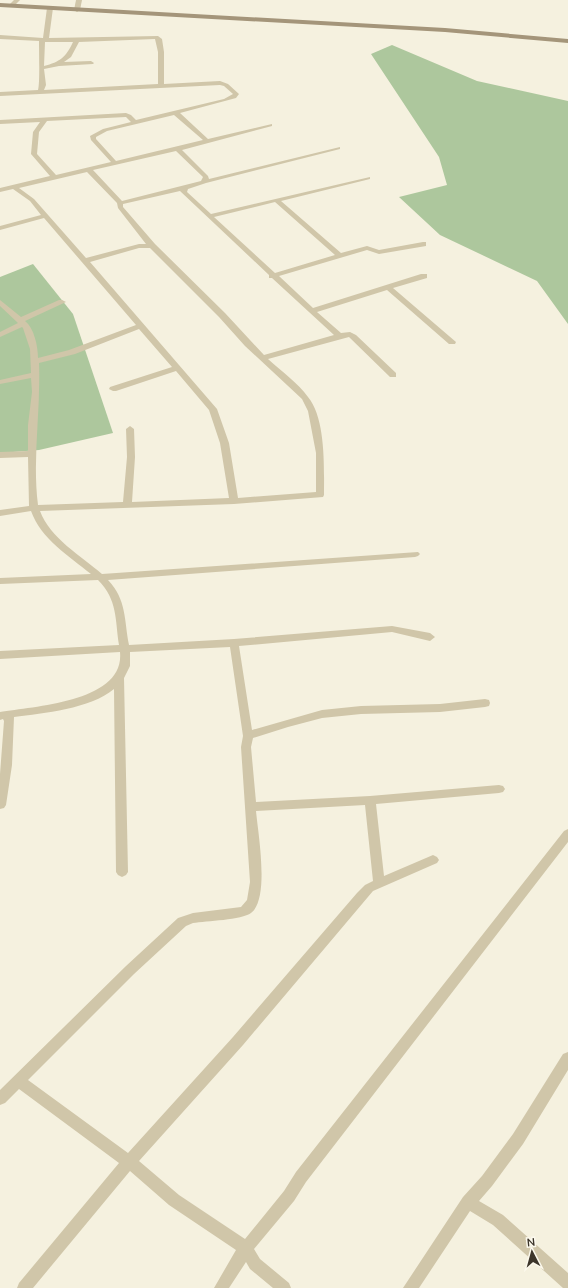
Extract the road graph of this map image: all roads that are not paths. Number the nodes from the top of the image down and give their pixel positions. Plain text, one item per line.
1 (17, 0) edge
2 (80, 0) edge
3 (0, 5) edge
4 (11, 6) junction
5 (50, 8) junction
6 (77, 10) junction
7 (0, 37) edge
8 (42, 40) junction
9 (77, 41) junction
10 (568, 41) edge
11 (91, 63) dead end
12 (54, 65) junction
13 (42, 68) junction
14 (161, 86) junction
15 (40, 92) junction
16 (0, 94) edge
17 (176, 114) junction
18 (44, 121) junction
19 (0, 122) edge
20 (135, 123) junction
21 (270, 125) dead end
22 (208, 142) junction
23 (338, 148) dead end
24 (177, 149) junction
25 (115, 163) junction
26 (88, 169) junction
27 (54, 177) junction
28 (368, 178) dead end
29 (204, 182) junction
30 (14, 187) junction
31 (185, 188) junction
32 (0, 190) edge
33 (276, 200) junction
34 (120, 203) junction
35 (45, 216) junction
36 (210, 216) junction
37 (0, 228) edge
38 (423, 244) dead end
39 (152, 246) junction
40 (340, 256) junction
41 (85, 261) junction
42 (272, 276) junction
43 (424, 276) dead end
44 (388, 287) junction
45 (0, 302) edge
46 (62, 302) dead end
47 (312, 311) junction
48 (23, 322) junction
49 (140, 326) junction
50 (0, 334) edge
51 (339, 336) junction
52 (452, 342) dead end
53 (263, 358) junction
54 (35, 361) junction
55 (178, 368) junction
56 (34, 375) junction
57 (393, 375) dead end
58 (0, 382) edge
59 (113, 389) dead end
60 (130, 429) dead end
61 (33, 454) junction
62 (0, 455) edge
63 (234, 501) junction
64 (126, 505) junction
65 (34, 508) junction
66 (0, 513) edge
67 (415, 554) dead end
68 (100, 577) junction
69 (0, 581) edge
70 (430, 637) dead end
71 (234, 643) junction
72 (123, 649) junction
73 (0, 654) edge
74 (119, 678) junction
75 (485, 703) dead end
76 (4, 715) edge
77 (248, 736) junction
78 (499, 789) dead end
79 (370, 800) junction
80 (0, 805) edge
81 (251, 807) junction
82 (568, 834) edge
83 (434, 860) dead end
84 (122, 872) dead end
85 (379, 884) junction
86 (568, 1058) edge
87 (18, 1081) junction
88 (0, 1099) edge
89 (129, 1162) junction
90 (468, 1202) junction
91 (246, 1248) junction
92 (568, 1283) edge
93 (24, 1288) edge
94 (221, 1288) edge
95 (284, 1288) edge
96 (410, 1288) edge

1 - 4 street
2 - 6 street
3 - 4 main road
4 - 5 main road
5 - 6 main road
5 - 8 street
6 - 10 main road
7 - 8 street
8 - 9 street
8 - 13 street
9 - 12 street
9 - 14 street
11 - 12 street
12 - 13 street
13 - 15 street
14 - 15 street
14 - 17 street
15 - 16 street
17 - 20 street
17 - 22 street
18 - 19 street
18 - 20 street
18 - 27 street
20 - 25 street
21 - 22 street
22 - 24 street
23 - 29 street
24 - 25 street
24 - 29 street
25 - 26 street
26 - 27 street
26 - 34 street
27 - 30 street
28 - 33 street
29 - 31 street
30 - 32 street
30 - 35 street
31 - 34 street
31 - 36 street
33 - 36 street
33 - 40 street
34 - 39 street
35 - 37 street
35 - 41 street
36 - 42 street
38 - 40 street
39 - 41 street
39 - 53 street
40 - 42 street
41 - 49 street
42 - 47 street
43 - 44 street
44 - 47 street
44 - 52 street
45 - 48 street
46 - 48 street
47 - 51 street
48 - 50 street
48 - 54 street
49 - 54 street
49 - 55 street
51 - 53 street
51 - 57 street
53 - 63 street
54 - 56 street
55 - 59 street
55 - 63 street
56 - 58 street
56 - 61 street
60 - 64 street
61 - 62 street
61 - 65 street
63 - 64 street
64 - 65 street
65 - 66 street
65 - 68 street
67 - 68 street
68 - 69 street
68 - 72 street
70 - 71 street
71 - 72 street
71 - 77 street
72 - 73 street
72 - 74 street
74 - 76 street
74 - 84 street
75 - 77 street
76 - 80 street
77 - 81 street
78 - 79 street
79 - 81 street
79 - 85 street
81 - 87 street
82 - 91 street
83 - 85 street
85 - 89 street
86 - 90 street
87 - 88 street
87 - 89 street
89 - 91 street
89 - 93 street
90 - 92 street
90 - 96 street
91 - 94 street
91 - 95 street

